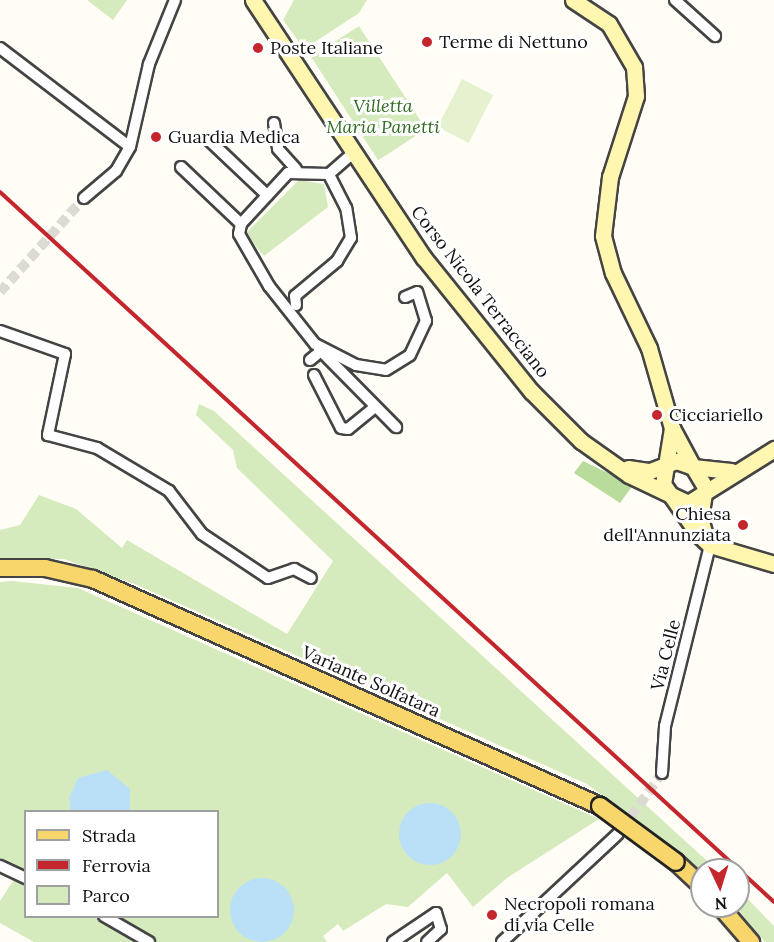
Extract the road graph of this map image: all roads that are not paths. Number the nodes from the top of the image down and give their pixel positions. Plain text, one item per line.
1 (175, 0) edge
2 (253, 0) edge
3 (573, 0) edge
4 (675, 0) edge
5 (715, 36) dead end
6 (0, 48) edge
7 (274, 123) dead end
8 (210, 141) dead end
9 (130, 147) junction
10 (354, 152) junction
11 (181, 167) dead end
12 (296, 169) junction
13 (332, 171) junction
14 (267, 195) junction
15 (84, 198) tunnel mouth
16 (241, 224) junction
17 (405, 297) dead end
18 (296, 304) dead end
19 (0, 332) edge
20 (318, 348) junction
21 (310, 360) dead end
22 (314, 375) dead end
23 (375, 407) junction
24 (396, 427) dead end
25 (672, 428) junction
26 (774, 448) edge
27 (664, 464) junction
28 (618, 467) junction
29 (693, 467) junction
30 (731, 471) junction
31 (671, 497) junction
32 (702, 498) junction
33 (708, 542) junction
34 (774, 564) edge
35 (0, 568) edge
36 (310, 578) dead end
37 (662, 773) tunnel mouth
38 (618, 834) tunnel mouth
39 (0, 866) edge
40 (690, 875) edge
41 (24, 877) edge
42 (107, 918) edge
43 (730, 918) edge
44 (149, 942) edge
45 (393, 942) edge
46 (427, 942) edge
47 (502, 942) edge
48 (751, 942) edge

1 - 9 street
2 - 10 main road, Corso Nicola Terracciano
3 - 25 main road
4 - 5 street
6 - 9 street
7 - 12 street
8 - 14 street
9 - 15 street
10 - 13 street
10 - 28 main road, Corso Nicola Terracciano
11 - 16 street
12 - 13 street
12 - 14 street
13 - 18 street
14 - 16 street
16 - 20 street
17 - 20 street
19 - 36 street
20 - 21 street
20 - 23 street
22 - 23 street
23 - 24 street
25 - 27 main road
25 - 29 main road
26 - 30 main road
27 - 28 main road
27 - 29 main road
27 - 31 main road
28 - 31 main road, Corso Nicola Terracciano
29 - 30 main road
29 - 32 main road
30 - 32 main road
31 - 32 main road
31 - 33 main road
32 - 33 main road
33 - 34 main road
33 - 37 street, Via Celle
35 - 40 main road, Variante Solfatara, bridge
38 - 47 street
39 - 41 street
42 - 44 street
43 - 48 main road
45 - 46 street

